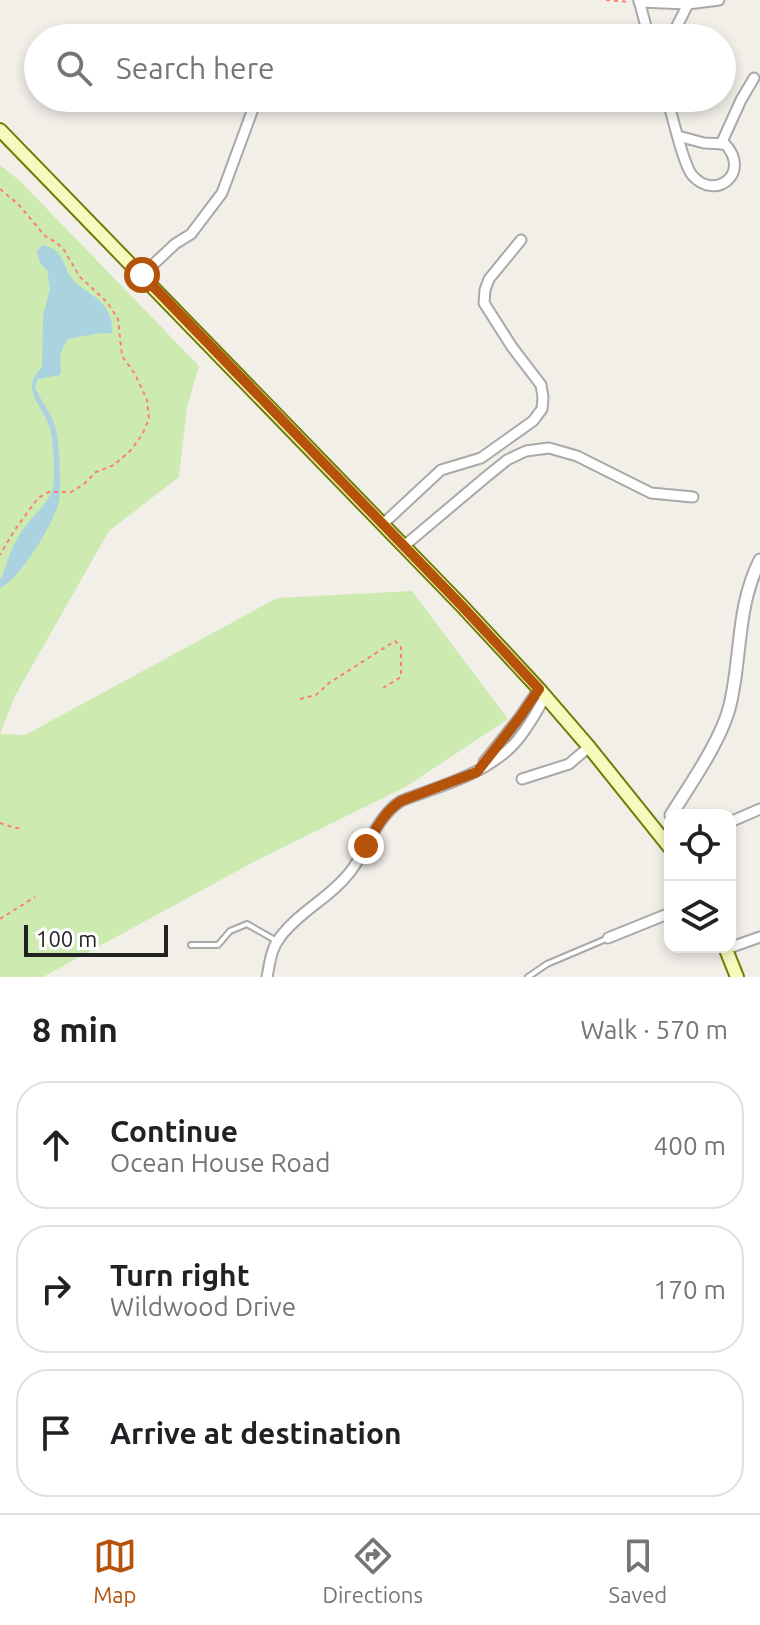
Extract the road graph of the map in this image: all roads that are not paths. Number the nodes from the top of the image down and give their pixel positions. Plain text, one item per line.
1 (719, 0) edge
2 (639, 1) edge
3 (688, 4) junction
4 (645, 24) edge
5 (678, 24) edge
6 (754, 78) dead end
7 (736, 111) edge
8 (252, 112) edge
9 (671, 112) edge
10 (736, 112) edge
11 (0, 130) edge
12 (678, 136) junction
13 (721, 144) junction
14 (521, 240) dead end
15 (142, 275) junction
16 (693, 497) dead end
17 (383, 524) junction
18 (404, 546) junction
19 (760, 560) edge
20 (542, 693) junction
21 (589, 747) junction
22 (522, 779) dead end
23 (675, 809) edge
24 (760, 809) edge
25 (736, 819) edge
26 (664, 838) edge
27 (664, 915) edge
28 (760, 937) edge
29 (608, 938) joint
30 (277, 942) junction
31 (191, 945) dead end
32 (736, 945) edge
33 (727, 953) edge
34 (267, 977) edge
35 (528, 977) edge
36 (737, 977) edge

1 - 3 street
2 - 3 street
2 - 4 street
3 - 5 street
6 - 7 street
8 - 15 street
9 - 12 street
10 - 13 street
11 - 15 main road
12 - 13 street
12 - 13 street
14 - 17 street
15 - 17 main road
16 - 18 street
17 - 18 main road
18 - 20 main road
19 - 23 street
20 - 21 main road
20 - 30 street
21 - 22 street
21 - 26 main road
24 - 25 street
27 - 29 street
28 - 32 street
29 - 35 lane
30 - 31 lane
30 - 34 street
33 - 36 main road

